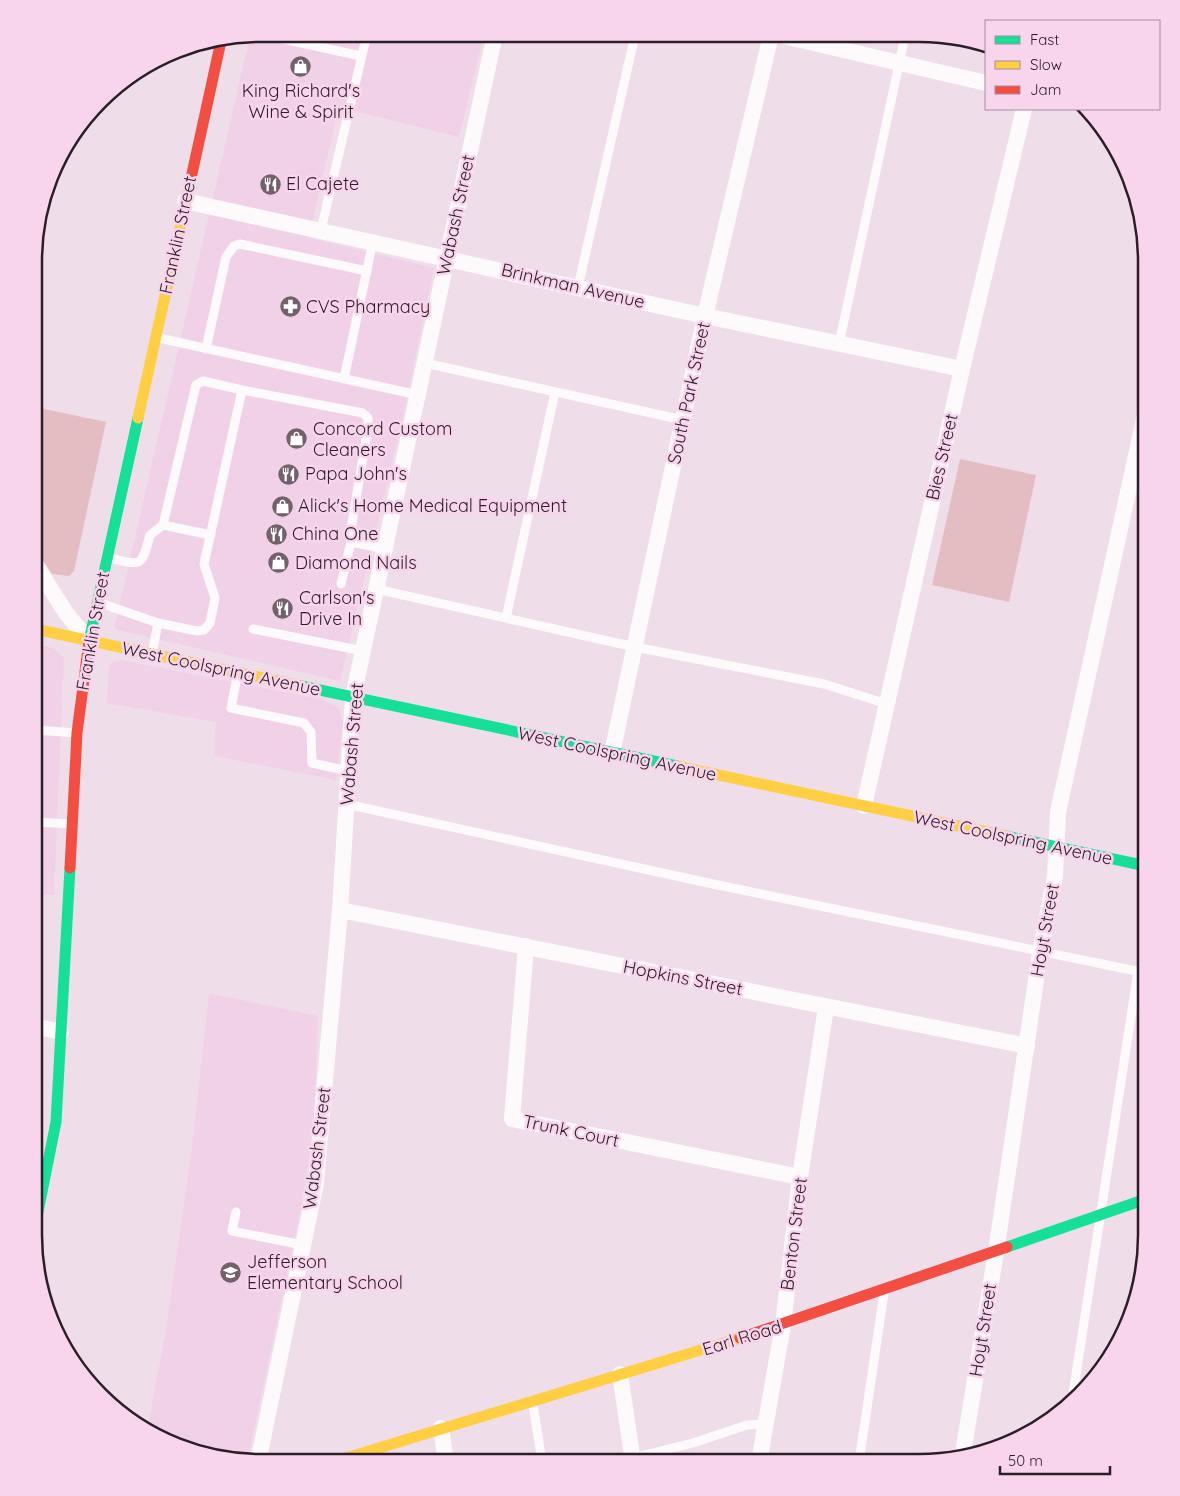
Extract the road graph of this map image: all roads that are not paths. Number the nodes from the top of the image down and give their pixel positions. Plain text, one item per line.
1 (297, 42) edge
2 (364, 42) edge
3 (493, 42) edge
4 (633, 42) edge
5 (769, 42) edge
6 (809, 42) edge
7 (904, 42) edge
8 (219, 47) edge
9 (361, 56) junction
10 (899, 63) junction
11 (985, 83) edge
12 (1024, 110) edge
13 (185, 201) junction
14 (321, 230) junction
15 (373, 241) junction
16 (447, 257) junction
17 (367, 271) junction
18 (578, 287) junction
19 (705, 316) junction
20 (156, 338) junction
21 (839, 344) junction
22 (206, 349) junction
23 (424, 363) junction
24 (962, 369) junction
25 (344, 379) junction
26 (242, 390) junction
27 (555, 392) junction
28 (418, 395) junction
29 (683, 420) junction
30 (1138, 447) edge
31 (163, 525) junction
32 (211, 535) junction
33 (351, 542) junction
34 (384, 549) junction
35 (106, 558) junction
36 (42, 575) edge
37 (342, 584) dead end
38 (376, 589) junction
39 (97, 602) junction
40 (506, 618) junction
41 (158, 623) junction
42 (253, 629) dead end
43 (42, 631) edge
44 (89, 641) junction
45 (635, 647) junction
46 (363, 650) junction
47 (152, 654) junction
48 (238, 672) junction
49 (353, 697) junction
50 (887, 704) junction
51 (42, 730) edge
52 (78, 733) junction
53 (612, 753) junction
54 (348, 771) junction
55 (346, 804) junction
56 (864, 806) junction
57 (42, 822) edge
58 (73, 824) junction
59 (1056, 845) junction
60 (1138, 864) edge
61 (340, 910) junction
62 (526, 946) junction
63 (1040, 953) junction
64 (1138, 971) edge
65 (1138, 996) edge
66 (826, 1006) junction
67 (42, 1028) edge
68 (61, 1032) junction
69 (1027, 1046) junction
70 (800, 1178) junction
71 (42, 1192) edge
72 (1138, 1202) edge
73 (236, 1212) dead end
74 (1102, 1214) junction
75 (303, 1245) junction
76 (996, 1252) junction
77 (884, 1290) junction
78 (783, 1326) junction
79 (620, 1374) junction
80 (1074, 1388) edge
81 (532, 1401) junction
82 (766, 1424) junction
83 (441, 1428) junction
84 (963, 1449) edge
85 (260, 1454) edge
86 (365, 1454) edge
87 (445, 1454) edge
88 (541, 1454) edge
89 (632, 1454) edge
90 (654, 1454) edge
91 (760, 1454) edge
92 (860, 1454) edge

1 - 9 lane
2 - 9 lane
3 - 16 street, Wabash Street
4 - 18 lane
5 - 19 street, South Park Street
6 - 10 street
7 - 10 lane
8 - 13 street, Franklin Street
9 - 14 lane
10 - 11 street
10 - 21 lane
12 - 24 street, Bies Street
13 - 14 street, Brinkman Avenue
13 - 20 street, Franklin Street
14 - 15 street, Brinkman Avenue
15 - 16 street, Brinkman Avenue
15 - 17 lane
16 - 18 street, Brinkman Avenue
16 - 23 street, Wabash Street
17 - 22 lane
17 - 25 lane
18 - 19 street, Brinkman Avenue
19 - 21 street, Brinkman Avenue
19 - 29 street, South Park Street
20 - 22 lane
20 - 35 street, Franklin Street
21 - 24 street, Brinkman Avenue
22 - 25 lane
23 - 27 lane
23 - 28 street, Wabash Street
24 - 50 street, Bies Street
25 - 28 lane
26 - 31 lane
26 - 32 lane
26 - 33 lane
27 - 29 lane
27 - 40 lane
28 - 34 street, Wabash Street
29 - 45 street, South Park Street
30 - 59 street, Hoyt Street
31 - 32 lane
31 - 35 lane
32 - 41 lane
33 - 34 lane
33 - 37 lane
34 - 38 street, Wabash Street
35 - 39 street, Franklin Street
36 - 44 street
38 - 40 lane
38 - 46 street, Wabash Street
39 - 41 lane
39 - 44 street, Franklin Street
40 - 45 lane
41 - 47 lane
42 - 46 lane
43 - 44 street, West Coolspring Avenue
44 - 47 street, West Coolspring Avenue
44 - 52 street, Franklin Street
45 - 50 lane
45 - 53 street, South Park Street
46 - 49 street, Wabash Street
47 - 48 street, West Coolspring Avenue
48 - 49 street, West Coolspring Avenue
48 - 54 lane
49 - 53 street, West Coolspring Avenue
49 - 54 street, Wabash Street
50 - 56 street, Bies Street
51 - 52 lane
52 - 58 street, Franklin Street
53 - 56 street, West Coolspring Avenue
54 - 55 street, Wabash Street
55 - 61 street, Wabash Street
55 - 63 lane
56 - 59 street, West Coolspring Avenue
57 - 58 lane
58 - 68 street, Franklin Street
59 - 60 street, West Coolspring Avenue
59 - 63 street, Hoyt Street
61 - 62 street, Hopkins Street
61 - 75 street, Wabash Street
62 - 66 street, Hopkins Street
62 - 70 street, Trunk Court
63 - 64 lane
63 - 69 street, Hoyt Street
65 - 74 lane
66 - 69 street, Hopkins Street
66 - 70 street, Benton Street
67 - 68 street
68 - 71 street, Franklin Street
69 - 76 street, Hoyt Street
70 - 78 street, Benton Street
72 - 74 street, Earl Road
73 - 75 lane
74 - 76 street, Earl Road
74 - 80 lane
75 - 85 street, Wabash Street
76 - 77 street, Earl Road
76 - 84 street, Hoyt Street
77 - 78 street, Earl Road
77 - 92 lane
78 - 79 street, Earl Road
78 - 82 street, Benton Street
79 - 81 street, Earl Road
79 - 89 street
81 - 83 street, Earl Road
81 - 88 lane
82 - 90 lane
82 - 91 street, Benton Street
83 - 86 street, Earl Road
83 - 87 street

